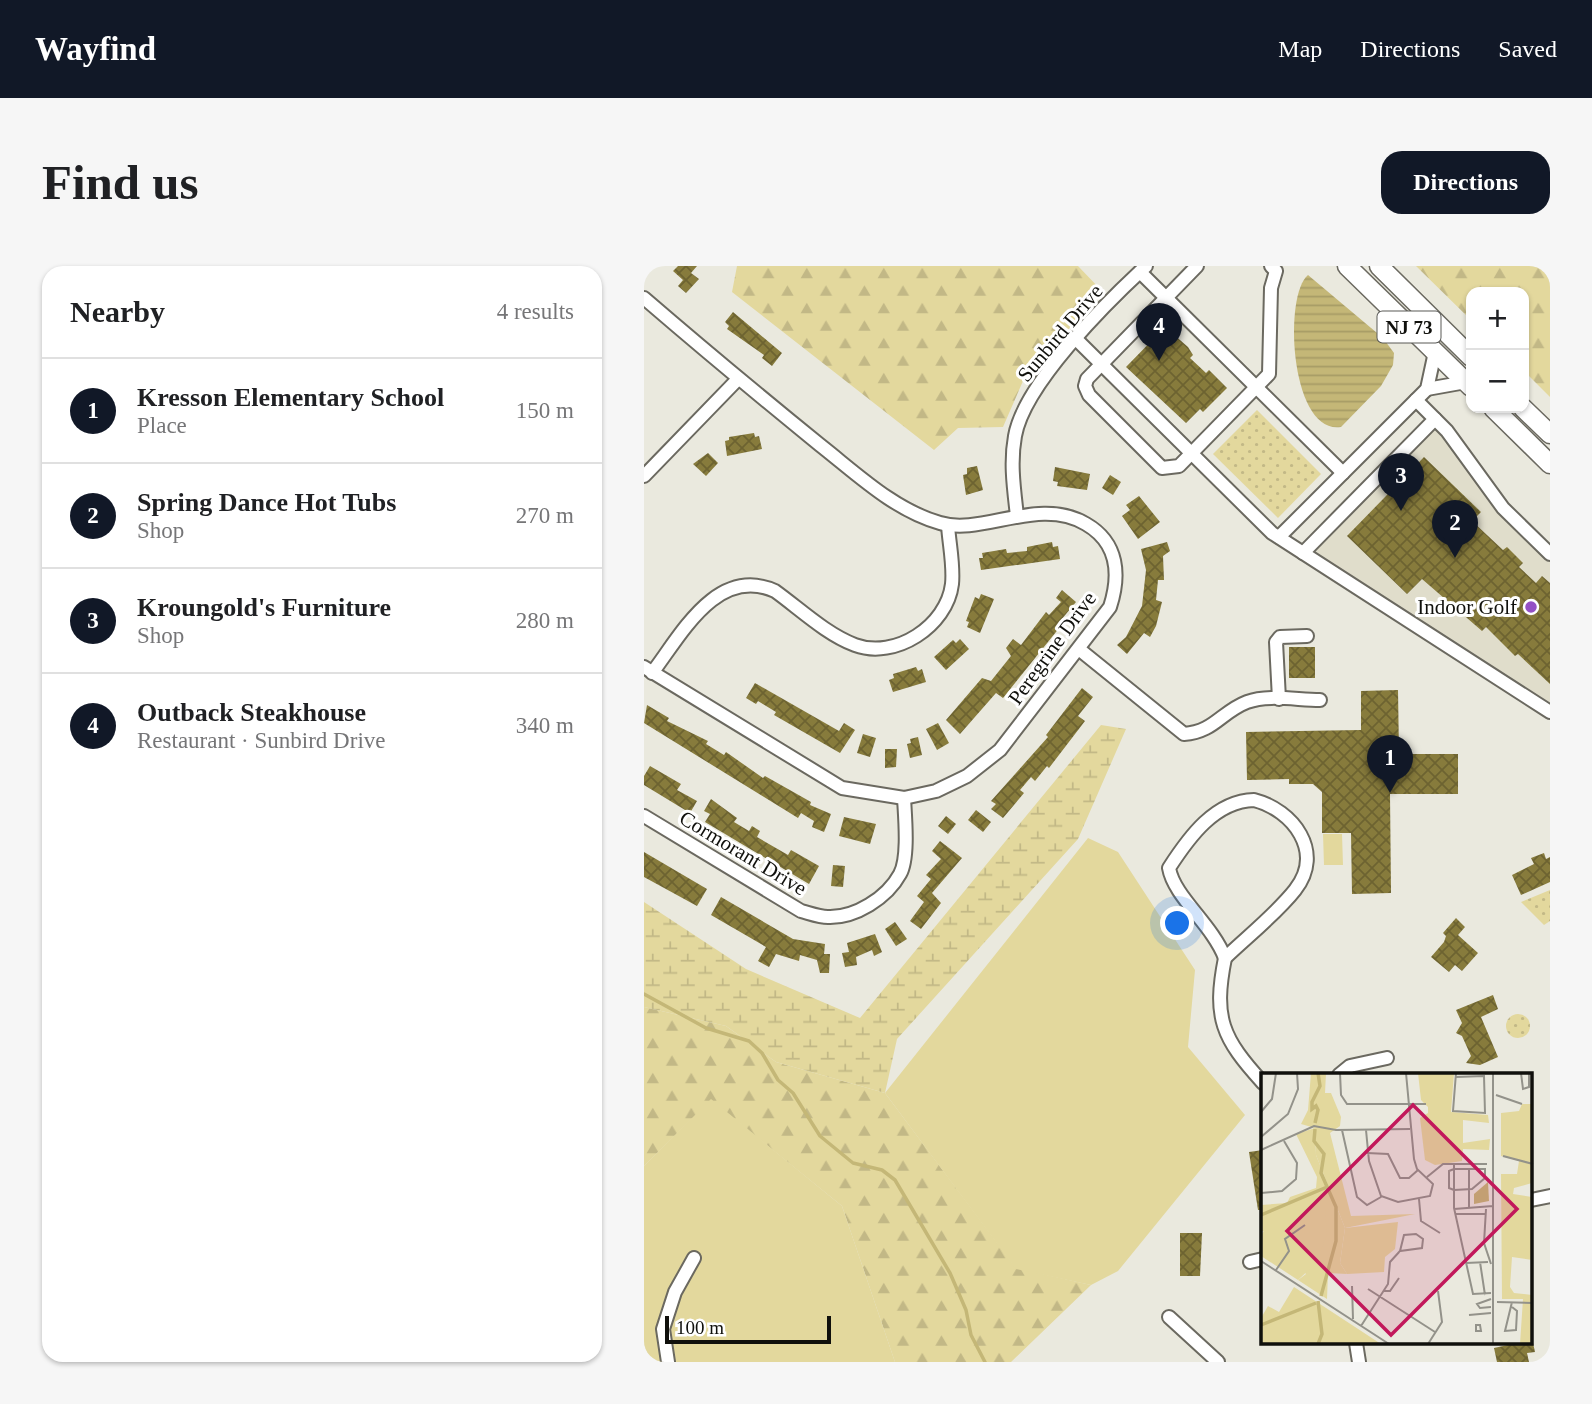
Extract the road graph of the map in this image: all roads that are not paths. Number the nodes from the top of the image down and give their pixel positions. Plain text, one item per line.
1 (1197, 266) edge
2 (1271, 266) edge
3 (1347, 266) edge
4 (1379, 266) edge
5 (1143, 269) edge
6 (1166, 297) junction
7 (644, 298) edge
8 (1077, 340) junction
9 (1435, 352) junction
10 (1466, 352) edge
11 (1101, 364) junction
12 (738, 379) junction
13 (1466, 382) edge
14 (1466, 385) edge
15 (1256, 387) junction
16 (1427, 389) junction
17 (1416, 400) junction
18 (1498, 413) edge
19 (1528, 413) edge
20 (1436, 419) junction
21 (1550, 434) edge
22 (1192, 454) junction
23 (1550, 464) edge
24 (1342, 473) junction
25 (644, 476) edge
26 (1017, 516) junction
27 (948, 525) junction
28 (1279, 537) junction
29 (1303, 553) junction
30 (1550, 554) edge
31 (1307, 636) dead end
32 (1080, 650) junction
33 (648, 670) edge
34 (1279, 699) junction
35 (1320, 700) dead end
36 (1550, 712) edge
37 (904, 798) junction
38 (644, 817) edge
39 (1225, 958) junction
40 (1387, 1058) dead end
41 (1341, 1073) edge
42 (1261, 1081) edge
43 (1550, 1196) edge
44 (1532, 1200) edge
45 (694, 1258) dead end
46 (1170, 1317) dead end
47 (1356, 1344) edge
48 (668, 1362) edge
49 (1217, 1362) edge
50 (1359, 1362) edge

1 - 6 street
2 - 15 street
3 - 9 highway, NJ 73
4 - 10 highway, NJ 73
5 - 6 street
5 - 8 street, Sunbird Drive
6 - 11 street
6 - 15 street
7 - 12 street, Peregrine Drive
8 - 11 street
8 - 26 street, Sunbird Drive
9 - 13 highway, NJ 73
9 - 16 street
11 - 22 street
11 - 22 street
12 - 25 street
12 - 27 street, Peregrine Drive
14 - 16 street
15 - 22 street
15 - 24 street
16 - 17 street
17 - 20 street
17 - 24 street
18 - 23 highway
19 - 21 highway
20 - 29 street
20 - 30 street
22 - 28 street
24 - 28 street
26 - 27 street, Peregrine Drive
26 - 32 street, Peregrine Drive
27 - 33 street
28 - 29 street
29 - 36 street
31 - 34 street
32 - 34 street
32 - 37 street, Peregrine Drive
33 - 37 street, Peregrine Drive
34 - 35 street
37 - 38 street, Cormorant Drive
39 - 39 street
39 - 42 street
40 - 41 street
43 - 44 street
45 - 48 street
46 - 49 street
47 - 50 street

